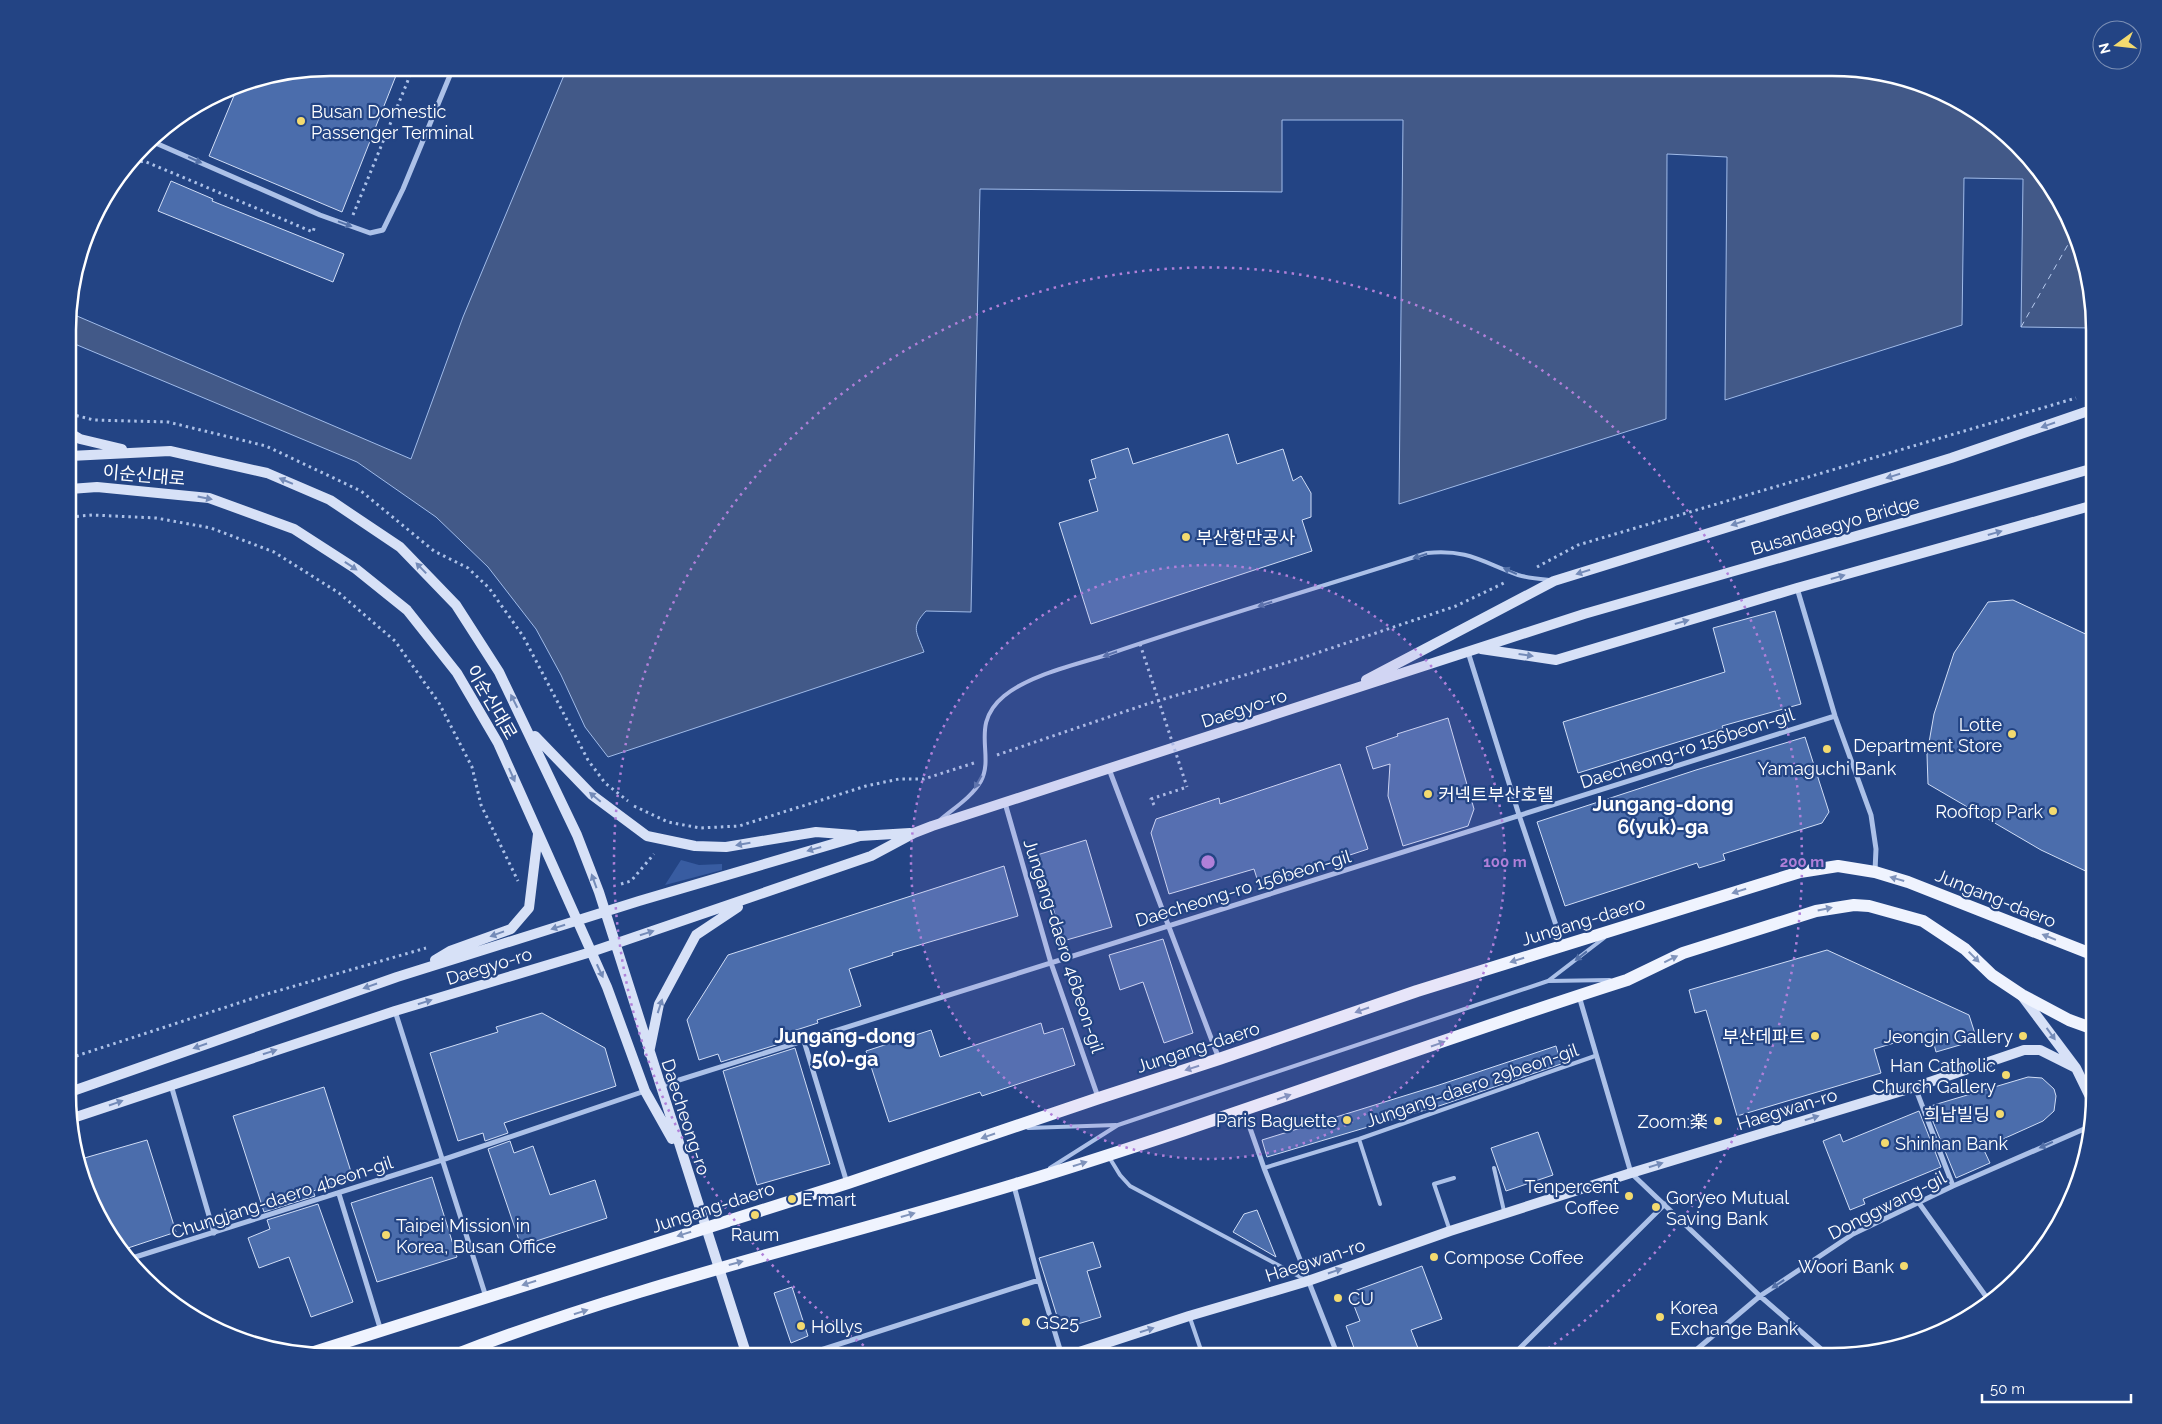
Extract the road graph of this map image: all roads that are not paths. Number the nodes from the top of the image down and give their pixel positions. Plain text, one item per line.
1 (450, 76) edge
2 (158, 144) edge
3 (2086, 412) edge
4 (76, 437) edge
5 (135, 452) junction
6 (76, 456) edge
7 (2086, 470) edge
8 (76, 489) edge
9 (2086, 507) edge
10 (1554, 581) junction
11 (1796, 588) junction
12 (1584, 614) joint
13 (1472, 650) junction
14 (1345, 692) junction
15 (1835, 716) junction
16 (528, 730) junction
17 (1109, 769) junction
18 (1004, 803) junction
19 (1519, 816) junction
20 (932, 826) junction
21 (914, 832) junction
22 (538, 833) junction
23 (860, 836) junction
24 (1875, 872) junction
25 (760, 895) junction
26 (605, 911) junction
27 (576, 921) junction
28 (1169, 925) junction
29 (1614, 930) junction
30 (615, 944) junction
31 (1563, 946) junction
32 (591, 952) junction
33 (2086, 953) edge
34 (1051, 963) junction
35 (417, 970) junction
36 (1627, 980) junction
37 (1548, 981) junction
38 (2022, 995) junction
39 (1578, 996) junction
40 (395, 1011) junction
41 (2086, 1026) edge
42 (804, 1041) junction
43 (649, 1054) junction
44 (1595, 1056) junction
45 (1219, 1059) junction
46 (2076, 1068) junction
47 (171, 1085) junction
48 (660, 1086) junction
49 (1915, 1087) junction
50 (2086, 1089) edge
51 (76, 1090) edge
52 (645, 1091) junction
53 (1099, 1098) junction
54 (1244, 1111) junction
55 (77, 1117) edge
56 (1118, 1125) junction
57 (1011, 1128) junction
58 (2084, 1129) edge
59 (1359, 1139) junction
60 (1108, 1155) junction
61 (682, 1158) junction
62 (442, 1160) junction
63 (1264, 1168) junction
64 (1494, 1168) dead end
65 (1631, 1173) junction
66 (1454, 1178) dead end
67 (1034, 1179) junction
68 (848, 1183) junction
69 (1014, 1185) junction
70 (1953, 1186) junction
71 (339, 1194) junction
72 (1380, 1204) dead end
73 (1665, 1204) junction
74 (1919, 1204) junction
75 (1505, 1214) junction
76 (704, 1228) junction
77 (1450, 1231) junction
78 (214, 1233) junction
79 (136, 1257) edge
80 (717, 1268) junction
81 (1039, 1280) junction
82 (1308, 1281) junction
83 (1760, 1296) junction
84 (1985, 1296) edge
85 (486, 1297) junction
86 (1189, 1316) junction
87 (381, 1332) junction
88 (329, 1348) edge
89 (473, 1348) edge
90 (743, 1348) edge
91 (827, 1348) edge
92 (1060, 1348) edge
93 (1092, 1348) edge
94 (1200, 1348) edge
95 (1335, 1348) edge
96 (1520, 1348) edge
97 (1698, 1348) edge
98 (1820, 1348) edge

2 -> 1 street
3 -> 10 main road
4 - 5 main road
5 - 6 main road, 이순신대로
16 -> 5 main road, 이순신대로
7 - 12 main road, Busandaegyo Bridge
8 -> 22 main road, 이순신대로
11 -> 9 main road
10 - 14 main road
10 -> 20 lane
13 -> 11 main road
11 - 15 street
12 - 13 main road, Daegyo-ro
13 - 14 main road, Daegyo-ro
13 - 19 street
14 - 17 main road, Daegyo-ro
15 - 19 street, Daecheong-ro 156beon-gil
15 - 24 street
23 -> 16 main road
26 -> 16 main road, 이순신대로
17 - 18 main road, Daegyo-ro
17 - 28 street
18 - 20 main road, Daegyo-ro
18 - 34 street, Jungang-daero 46beon-gil
19 - 28 street, Daecheong-ro 156beon-gil
19 - 31 street
20 - 21 main road, Daegyo-ro
21 - 23 main road, Daegyo-ro
21 - 25 main road, Daegyo-ro
22 - 27 main road, 이순신대로
22 -> 35 main road
23 -> 26 main road, Daegyo-ro
24 -> 29 main road, Jungang-daero
33 -> 24 main road, Jungang-daero
30 -> 25 main road, Daegyo-ro
43 -> 25 main road
26 - 27 main road, Daegyo-ro
26 - 30 main road, 이순신대로
27 - 32 main road, 이순신대로
27 -> 35 main road, Daegyo-ro
28 - 34 street, Daecheong-ro 156beon-gil
28 - 45 street
29 - 31 main road, Jungang-daero
29 -> 37 lane
30 - 32 main road, Daegyo-ro
30 - 43 main road, Daecheong-ro
31 -> 45 main road, Jungang-daero
40 -> 32 main road, Daegyo-ro
32 -> 52 main road, 이순신대로
34 - 42 street, Daecheong-ro 156beon-gil
34 - 53 street, Jungang-daero 46beon-gil
35 -> 51 main road, Daegyo-ro
36 - 37 lane
36 -> 38 main road
36 - 39 main road
37 - 56 lane
38 - 41 main road
38 -> 46 main road
39 - 44 street, Jungang-daero 29beon-gil
54 -> 39 main road
47 -> 40 main road, Daegyo-ro
40 - 62 street
42 - 48 street, Daecheong-ro 156beon-gil
42 - 68 street
43 - 48 main road, Daecheong-ro
44 - 59 lane, Jungang-daero 29beon-gil
44 - 65 street, Jungang-daero 29beon-gil
45 -> 53 main road, Jungang-daero
46 - 49 main road, Haegwan-ro
46 - 50 main road
55 -> 47 main road, Daegyo-ro
47 - 78 street
48 - 61 main road, Daecheong-ro
65 -> 49 main road, Haegwan-ro
49 - 70 street
52 - 61 main road, 이순신대로
52 - 62 street, Chungjang-daero 4beon-gil
53 - 57 main road, Jungang-daero
54 - 60 main road
54 - 63 street
56 - 57 lane
56 - 67 lane
57 -> 68 main road, Jungang-daero
58 -> 70 street, Donggwang-gil
59 - 63 lane, Jungang-daero 29beon-gil
59 - 72 lane
67 -> 60 main road
60 - 82 lane
61 - 76 main road, Daecheong-ro
62 - 71 street, Chungjang-daero 4beon-gil
62 - 85 street
63 - 82 street
64 - 75 lane
65 - 73 street
65 - 75 main road, Haegwan-ro
66 - 77 lane
67 - 69 main road
68 - 76 main road, Jungang-daero
80 -> 69 main road
69 - 81 street
70 - 74 street, Donggwang-gil
71 - 78 street, Chungjang-daero 4beon-gil
71 - 87 street
73 - 83 street
73 - 96 street
74 -> 83 street, Donggwang-gil
74 - 84 street
75 - 77 main road, Haegwan-ro
76 - 80 main road, Daecheong-ro
76 -> 85 main road, Jungang-daero
82 -> 77 main road, Haegwan-ro
78 - 79 street, Chungjang-daero 4beon-gil
89 -> 80 main road
80 - 90 main road, Daecheong-ro
81 - 91 street
81 - 92 street
82 - 86 main road, Haegwan-ro
82 - 95 street
83 - 97 street, Donggwang-gil
83 - 98 street
85 - 87 main road, Jungang-daero
93 -> 86 main road, Haegwan-ro
86 - 94 lane
87 - 88 main road, Jungang-daero

